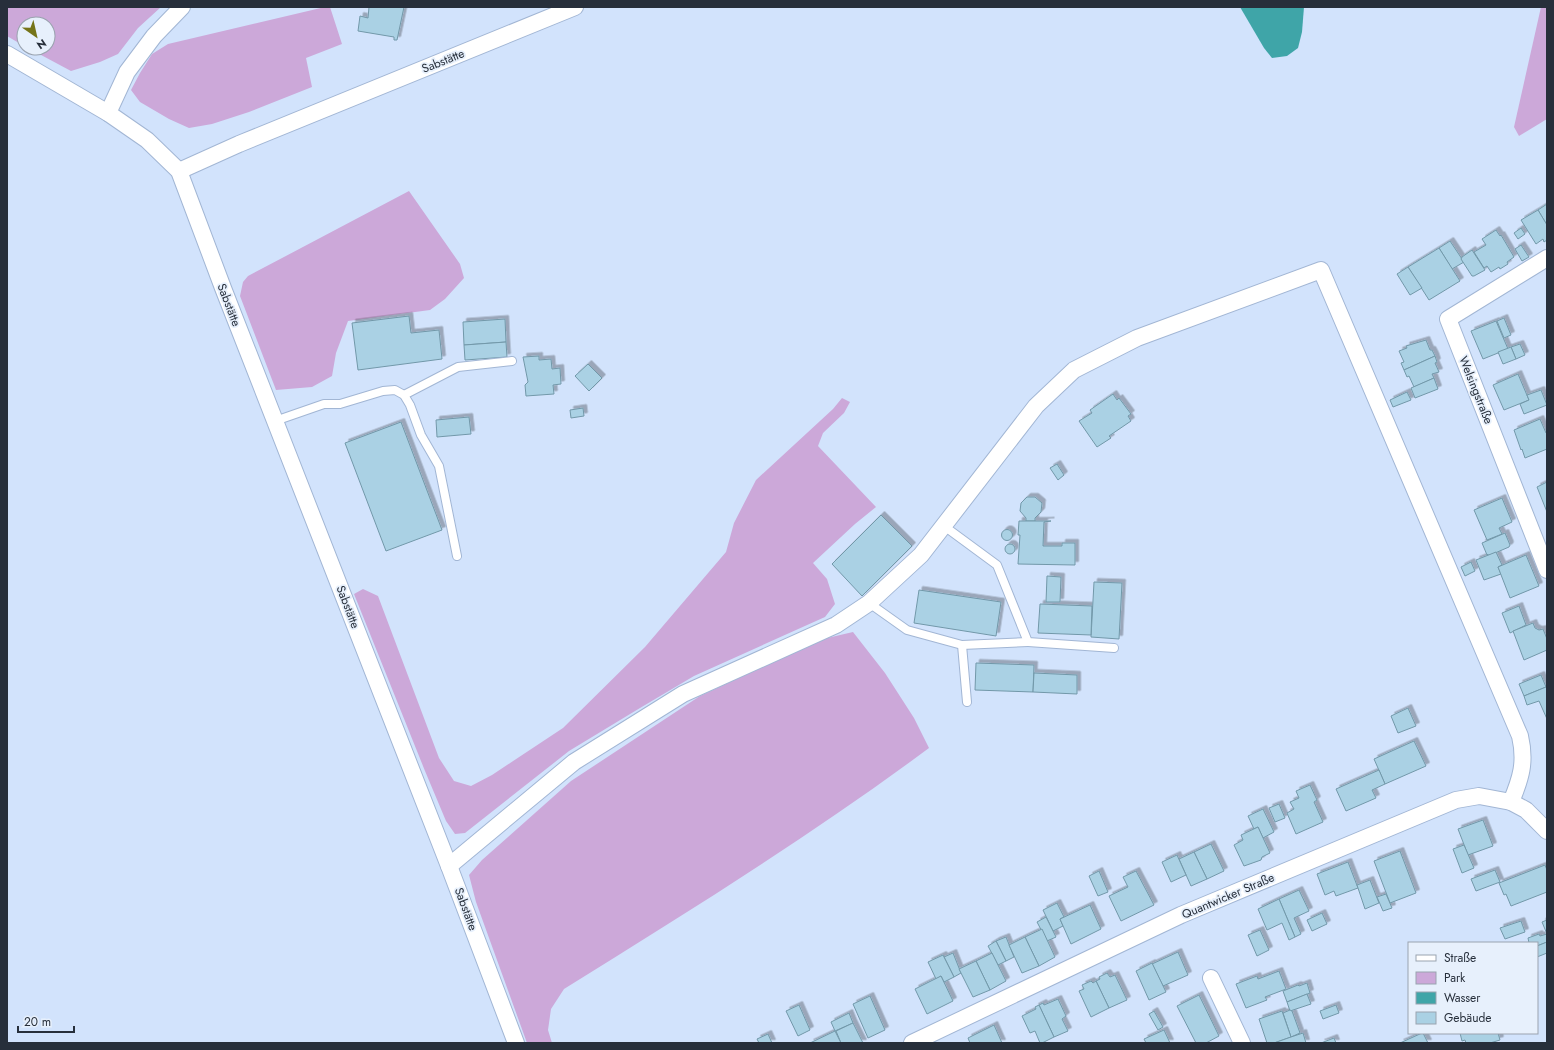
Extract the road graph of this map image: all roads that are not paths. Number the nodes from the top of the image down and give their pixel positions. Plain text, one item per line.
1 (182, 7) edge
2 (575, 7) edge
3 (7, 54) edge
4 (108, 112) junction
5 (179, 171) junction
6 (1547, 258) edge
7 (512, 361) dead end
8 (404, 395) junction
9 (275, 421) junction
10 (944, 526) junction
11 (457, 556) dead end
12 (1547, 570) edge
13 (869, 603) junction
14 (1028, 642) junction
15 (962, 645) junction
16 (1114, 648) dead end
17 (967, 702) dead end
18 (1511, 802) junction
19 (1547, 831) edge
20 (450, 866) junction
21 (1211, 978) dead end
22 (516, 1043) edge
23 (912, 1043) edge
24 (1242, 1043) edge

1 - 4 street
2 - 5 street, Sabstätte
3 - 4 street, Sabstätte
4 - 5 street, Sabstätte
5 - 9 street, Sabstätte
6 - 12 street, Welsingstraße
7 - 8 lane
8 - 9 lane
8 - 11 lane
9 - 20 street, Sabstätte
10 - 13 street
10 - 14 lane
10 - 18 street
13 - 15 lane
13 - 20 street
14 - 15 lane
14 - 16 lane
15 - 17 lane
18 - 19 street, Quantwicker Straße
18 - 23 street, Quantwicker Straße
20 - 22 street, Sabstätte
21 - 24 street

